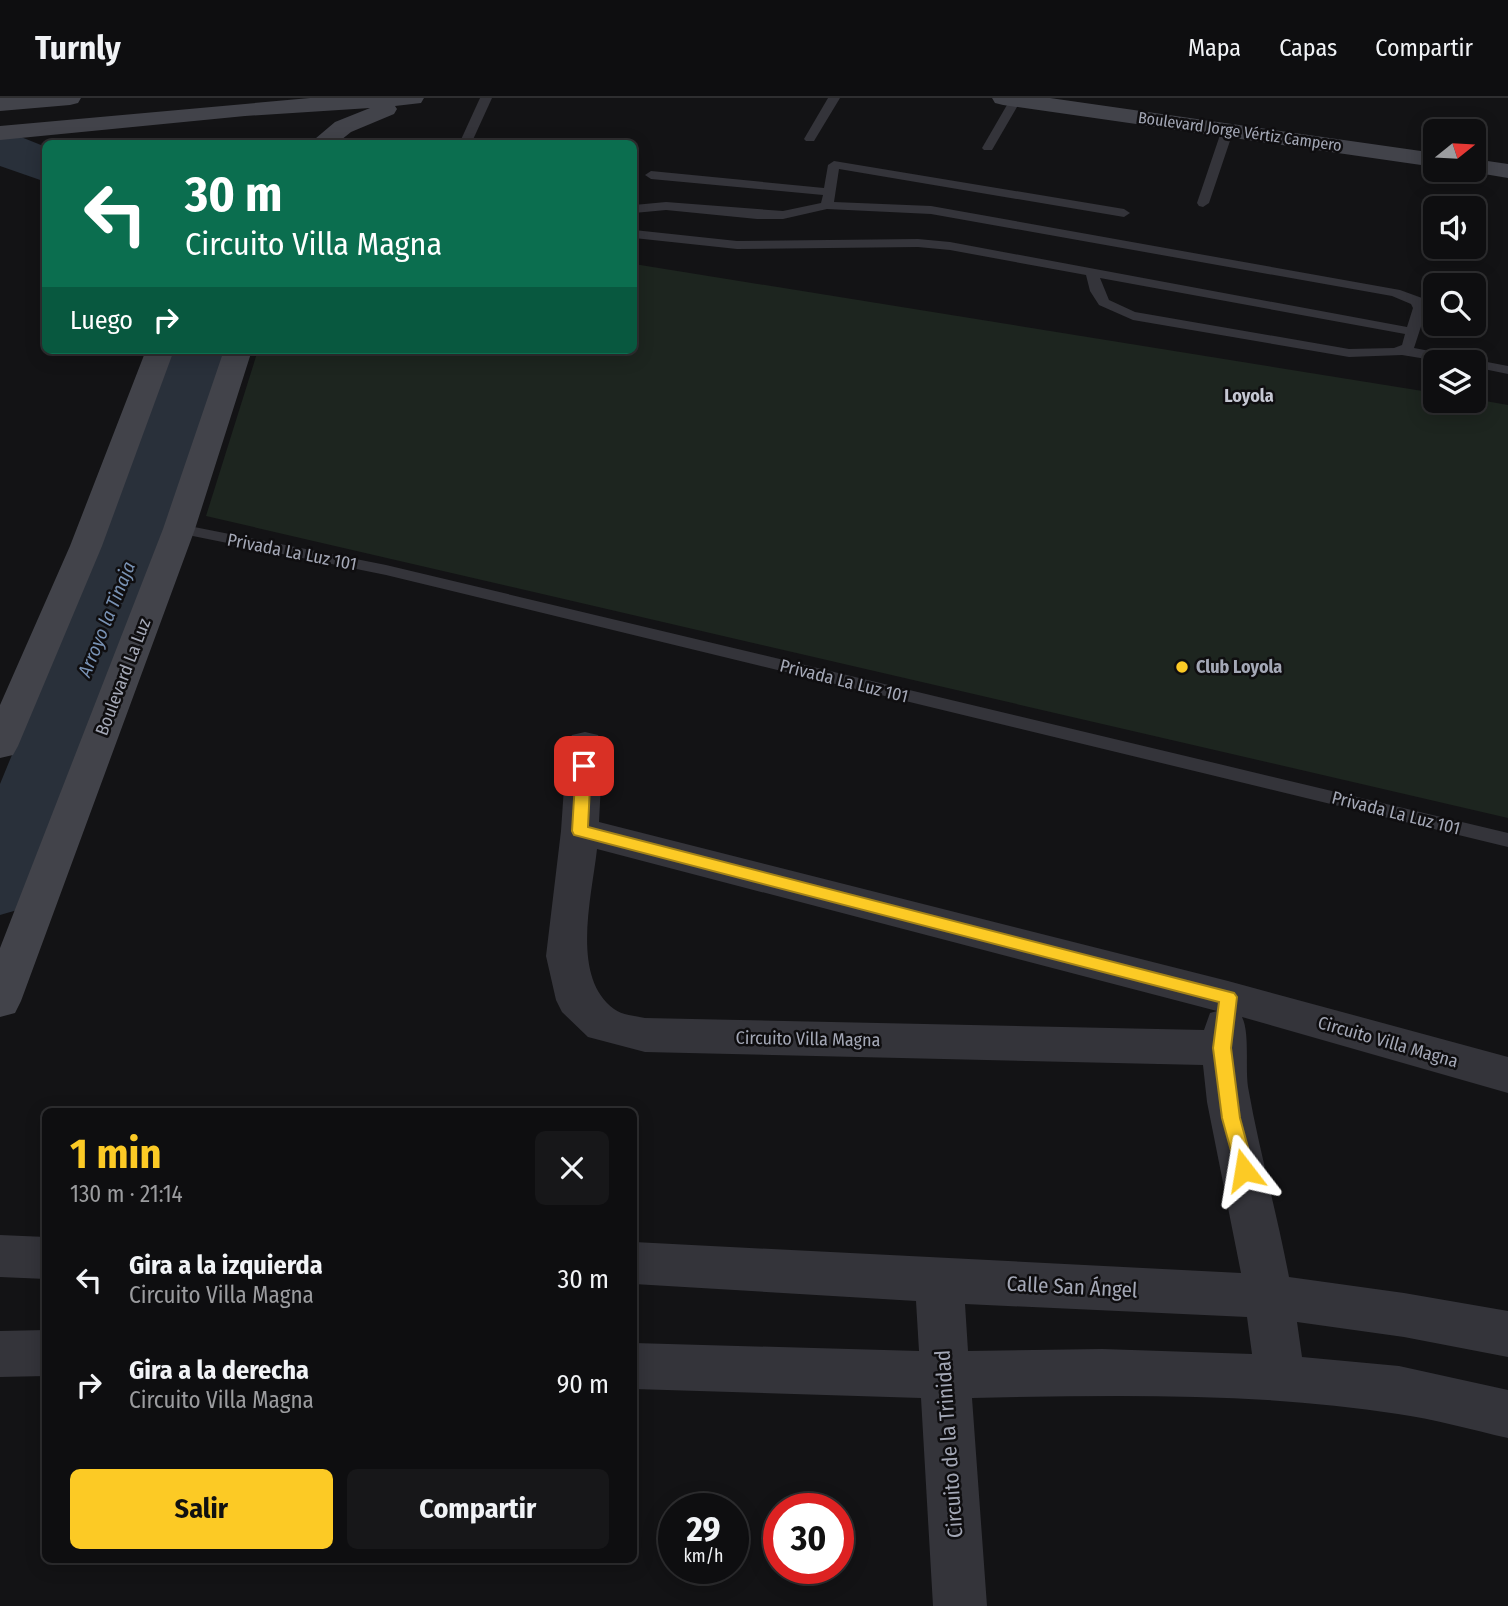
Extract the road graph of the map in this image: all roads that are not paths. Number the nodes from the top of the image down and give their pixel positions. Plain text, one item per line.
1 (70, 98) edge
2 (412, 98) edge
3 (486, 98) edge
4 (834, 98) edge
5 (1009, 99) edge
6 (321, 101) edge
7 (10, 103) edge
8 (246, 104) edge
9 (1228, 130) junction
10 (9, 132) edge
11 (237, 132) dead end
12 (810, 138) dead end
13 (308, 140) edge
14 (325, 140) edge
15 (467, 140) edge
16 (988, 148) dead end
17 (1423, 158) edge
18 (1486, 168) edge
19 (1508, 171) edge
20 (651, 175) dead end
21 (828, 199) junction
22 (1203, 203) dead end
23 (637, 208) edge
24 (1124, 213) dead end
25 (637, 234) edge
26 (1093, 272) junction
27 (1414, 332) junction
28 (1400, 350) junction
29 (158, 354) edge
30 (237, 354) edge
31 (1423, 354) edge
32 (1486, 365) edge
33 (1508, 370) edge
34 (179, 529) junction
35 (585, 744) dead end
36 (0, 746) edge
37 (580, 831) junction
38 (1508, 840) edge
39 (1228, 997) junction
40 (0, 1001) edge
41 (1222, 1048) junction
42 (1508, 1075) edge
43 (0, 1256) edge
44 (42, 1258) edge
45 (637, 1263) edge
46 (939, 1281) junction
47 (1270, 1296) junction
48 (1508, 1334) edge
49 (42, 1353) edge
50 (0, 1354) edge
51 (637, 1366) edge
52 (945, 1374) junction
53 (1280, 1378) junction
54 (1508, 1414) edge
55 (960, 1606) edge

1 - 7 main road
2 - 6 main road
2 - 14 main road
3 - 15 lane
4 - 12 lane
5 - 9 main road, Boulevard Jorge Vértiz Campero
5 - 16 lane
6 - 8 main road
6 - 13 main road
7 - 10 main road
8 - 10 main road
8 - 11 main road
9 - 17 main road, Boulevard Jorge Vértiz Campero
9 - 22 lane
18 - 19 main road
20 - 21 lane
21 - 23 lane
21 - 24 lane
21 - 27 lane
25 - 26 lane
26 - 27 lane
26 - 28 lane
27 - 28 lane
28 - 31 lane
29 - 36 main road
30 - 34 main road, Boulevard La Luz
32 - 33 lane
34 - 38 lane, Privada La Luz 101
34 - 40 main road, Boulevard La Luz
35 - 37 street, Circuito Villa Magna
37 - 39 street, Circuito Villa Magna
37 - 41 street, Circuito Villa Magna
39 - 41 street
39 - 42 street, Circuito Villa Magna
41 - 47 street
43 - 44 street
45 - 46 street, Calle San Ángel
46 - 47 street, Calle San Ángel
46 - 52 street, Circuito de la Trinidad
47 - 48 street, Calle San Ángel
47 - 53 street
49 - 50 street
51 - 52 street
52 - 53 street
52 - 55 street, Circuito de la Trinidad
53 - 54 street

